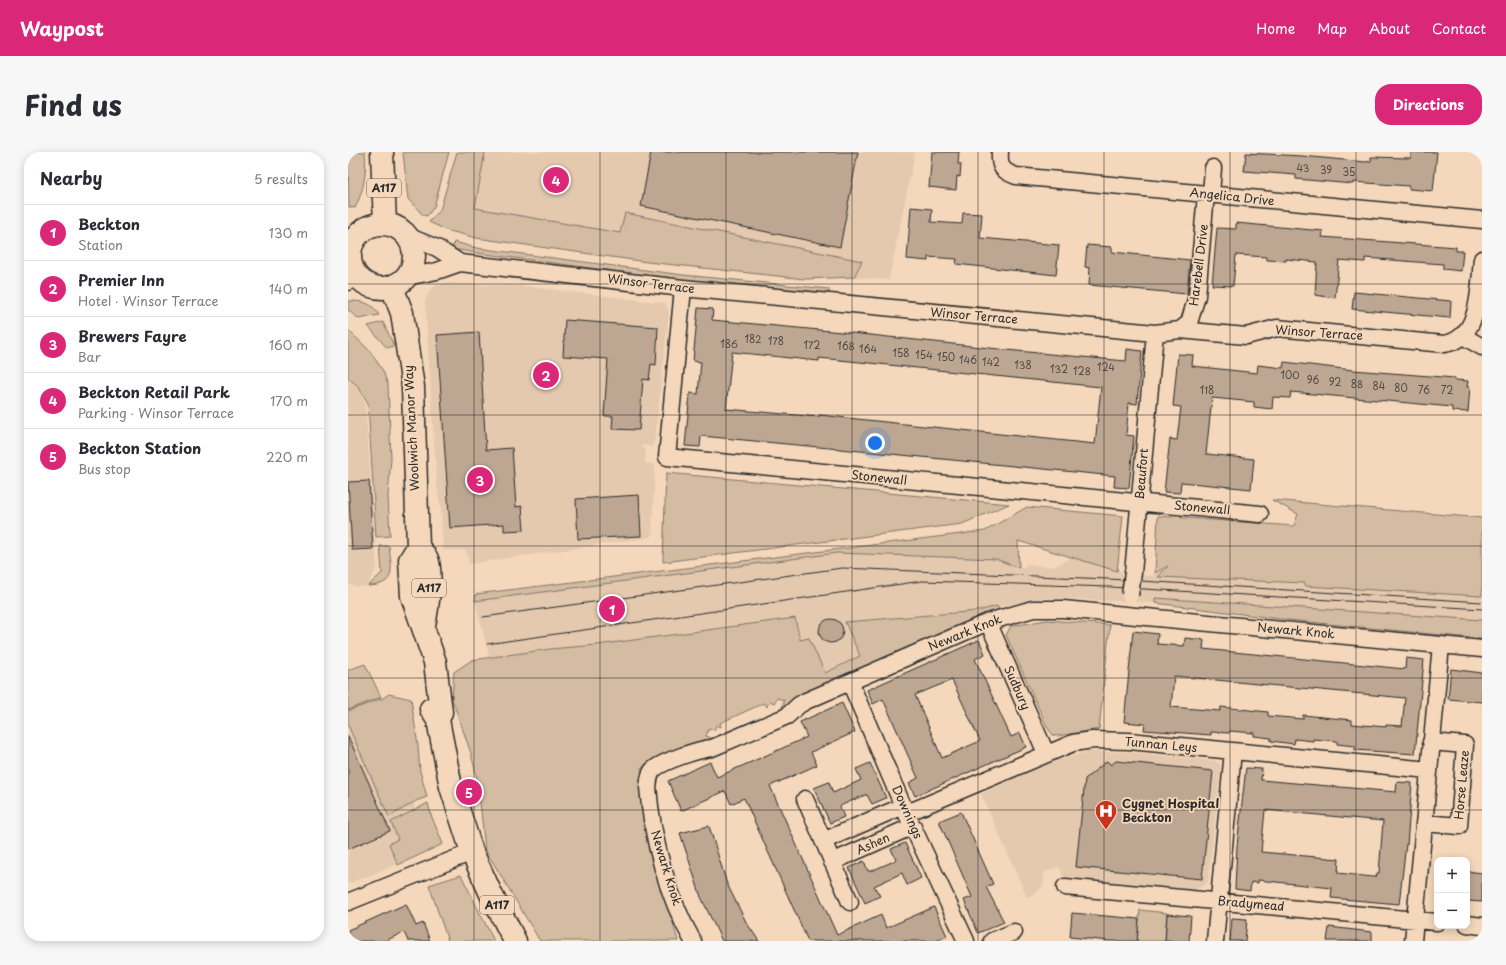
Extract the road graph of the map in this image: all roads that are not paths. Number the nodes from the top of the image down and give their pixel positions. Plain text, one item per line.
1 (382, 152) edge
2 (1000, 152) edge
3 (1213, 168) dead end
4 (1209, 194) junction
5 (1482, 220) edge
6 (385, 224) junction
7 (408, 236) junction
8 (350, 245) edge
9 (1482, 259) edge
10 (460, 263) junction
11 (352, 278) edge
12 (399, 282) junction
13 (683, 288) junction
14 (1180, 330) junction
15 (1155, 333) junction
16 (1463, 336) junction
17 (1482, 347) edge
18 (1139, 502) junction
19 (1260, 514) dead end
20 (1127, 615) junction
21 (988, 622) junction
22 (1441, 645) junction
23 (1482, 649) edge
24 (850, 682) junction
25 (1431, 742) junction
26 (1233, 751) junction
27 (1046, 753) junction
28 (1429, 770) junction
29 (805, 799) dead end
30 (908, 815) junction
31 (1424, 823) junction
32 (823, 841) junction
33 (472, 852) junction
34 (832, 862) junction
35 (1065, 887) dead end
36 (1219, 901) junction
37 (348, 902) edge
38 (850, 902) dead end
39 (1415, 919) junction
40 (1434, 922) edge
41 (1470, 924) edge
42 (1482, 926) edge
43 (1014, 932) dead end
44 (515, 941) edge
45 (693, 941) edge
46 (966, 941) edge
47 (992, 941) edge
48 (1215, 941) edge
49 (1413, 941) edge

1 - 6 main road, A117
2 - 4 street, Angelica Drive
3 - 4 street, Harebell Drive
4 - 5 street, Angelica Drive
4 - 14 street, Harebell Drive
6 - 7 main road
6 - 8 main road
7 - 10 street, Winsor Terrace
7 - 12 main road
8 - 11 main road
9 - 16 street
10 - 12 street, Winsor Terrace
10 - 13 street, Winsor Terrace
11 - 12 main road
12 - 33 main road, Woolwich Manor Way / A117
13 - 15 street, Winsor Terrace
13 - 18 street, Stonewall
14 - 15 street, Winsor Terrace
14 - 16 street, Winsor Terrace
15 - 18 street, Beaufort
16 - 17 street
18 - 19 street, Stonewall
18 - 20 street, Beaufort, bridge
20 - 21 street, Newark Knok
20 - 22 street, Newark Knok
21 - 24 street, Newark Knok
21 - 27 street, Sudbury
22 - 23 street, Newark Knok
22 - 25 street
24 - 30 street, Downings
24 - 45 street, Newark Knok
25 - 28 street
25 - 31 street, Horse Leaze
26 - 27 street, Tunnan Leys
26 - 28 street, Tunnan Leys
26 - 36 street
27 - 30 street, Tunnan Leys
28 - 31 street
29 - 32 street
30 - 32 street, Ashen
30 - 34 street, Ashen
30 - 46 street, Downings
31 - 39 street
32 - 34 street
33 - 37 street
33 - 44 main road, Woolwich Manor Way / A117
34 - 38 street
35 - 36 street, Bradymead
36 - 39 street, Bradymead
36 - 48 street
39 - 40 street, Bradymead
39 - 49 street
41 - 42 street
43 - 47 street

